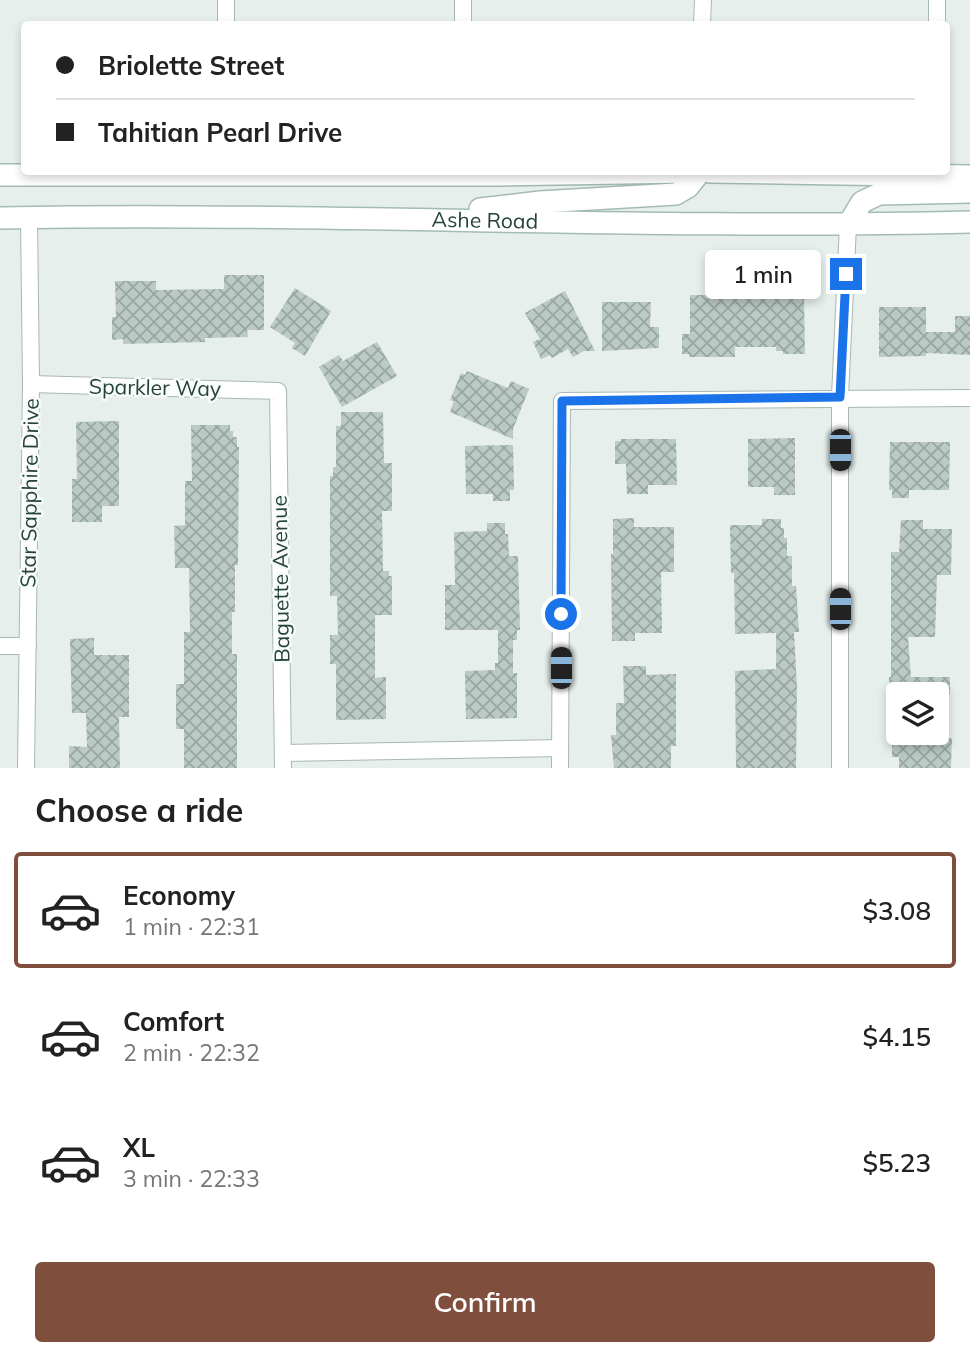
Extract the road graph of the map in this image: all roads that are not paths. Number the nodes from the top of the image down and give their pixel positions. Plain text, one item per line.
1 (226, 0) edge
2 (463, 0) edge
3 (703, 0) edge
4 (937, 0) edge
5 (226, 21) edge
6 (463, 21) edge
7 (702, 21) edge
8 (937, 21) edge
9 (0, 174) edge
10 (21, 174) edge
11 (698, 175) edge
12 (905, 175) edge
13 (970, 176) edge
14 (970, 192) edge
15 (0, 218) edge
16 (29, 218) junction
17 (464, 219) junction
18 (970, 222) edge
19 (848, 225) junction
20 (32, 384) junction
21 (278, 391) joint
22 (840, 397) junction
23 (970, 398) edge
24 (0, 646) edge
25 (28, 646) junction
26 (560, 748) junction
27 (283, 760) edge
28 (26, 768) edge
29 (560, 768) edge
30 (841, 768) edge

1 - 5 street
2 - 6 street
3 - 7 street
4 - 8 street
9 - 10 main road, Ashe Road
11 - 17 main road
12 - 13 main road
14 - 19 main road
15 - 16 main road, Ashe Road
16 - 17 main road, Ashe Road
16 - 20 street, Star Sapphire Drive
17 - 19 main road, Ashe Road
18 - 19 main road, Ashe Road
19 - 22 street
20 - 21 street, Sparkler Way
20 - 25 street, Star Sapphire Drive
21 - 27 street, Baguette Avenue
22 - 23 street
22 - 26 street
22 - 30 street
24 - 25 street
25 - 28 street, Star Sapphire Drive
26 - 27 street
26 - 29 street

